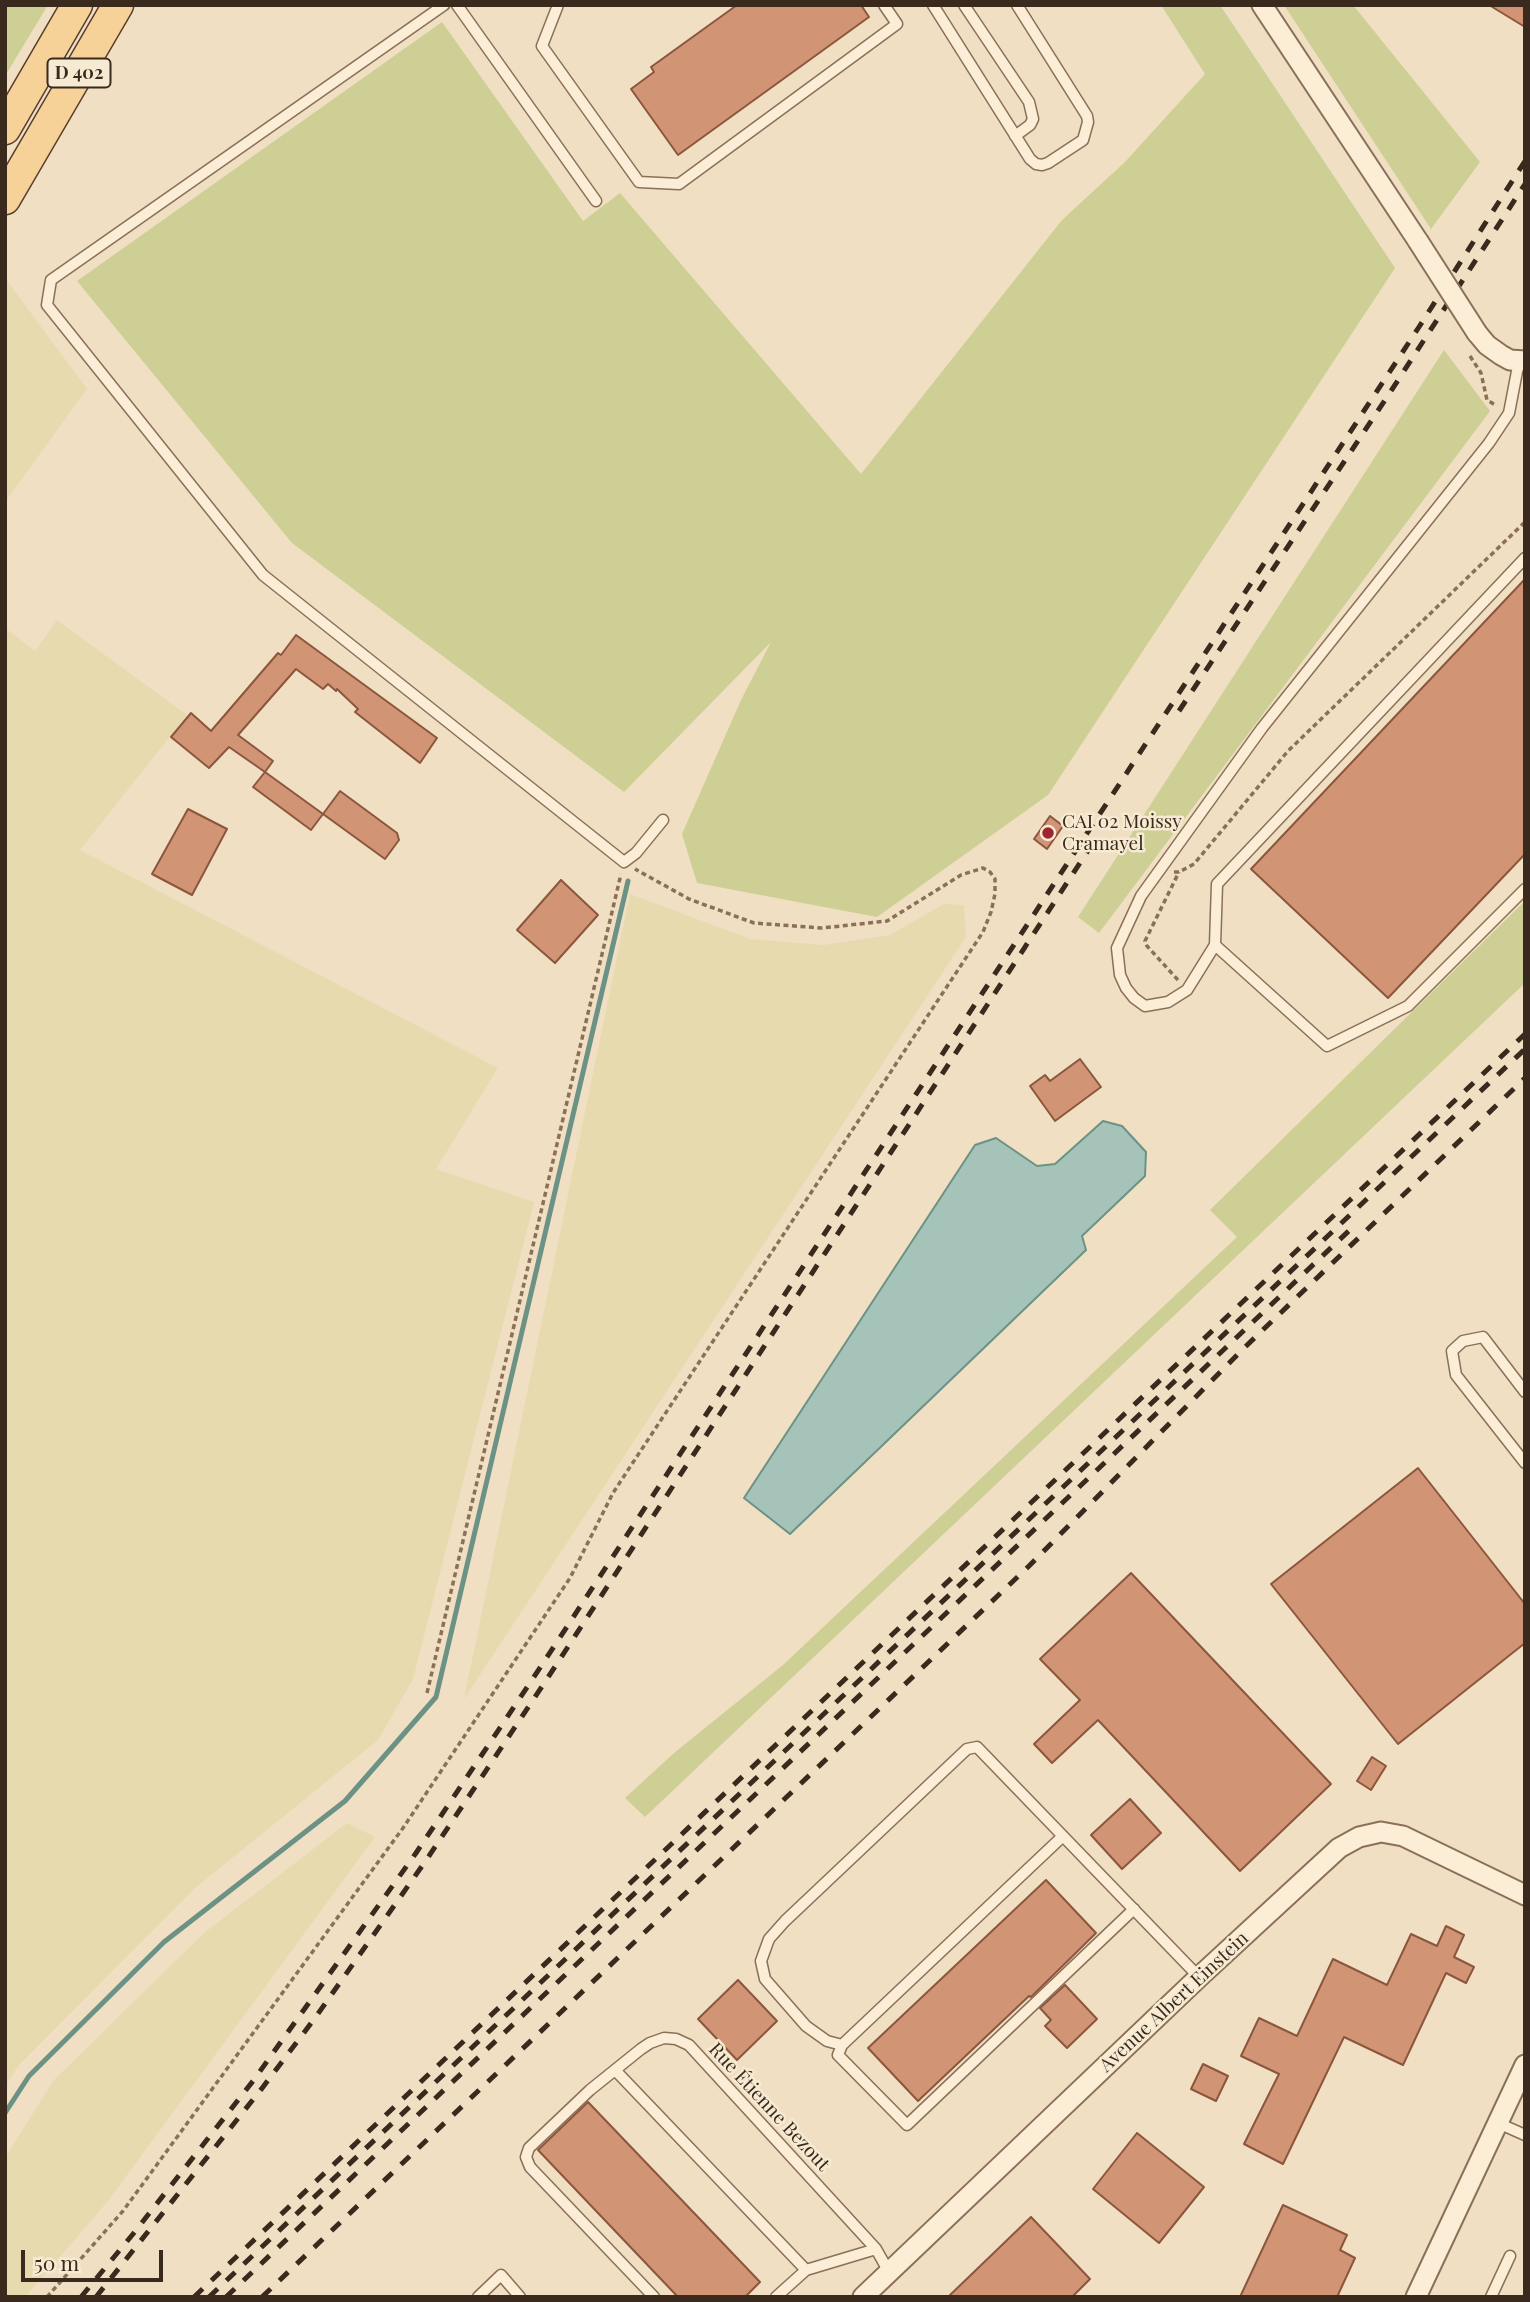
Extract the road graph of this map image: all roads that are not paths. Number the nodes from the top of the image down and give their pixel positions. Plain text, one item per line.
1 (77, 5) edge
2 (118, 5) edge
3 (444, 5) edge
4 (457, 5) edge
5 (558, 5) edge
6 (884, 5) edge
7 (933, 5) edge
8 (964, 5) edge
9 (1017, 5) edge
10 (1262, 5) edge
11 (5, 130) edge
12 (1015, 136) junction
13 (5, 199) edge
14 (596, 201) dead end
15 (1522, 361) edge
16 (1525, 558) edge
17 (663, 820) dead end
18 (1525, 889) edge
19 (1215, 945) junction
20 (1525, 1392) edge
21 (1525, 1463) edge
22 (1063, 1836) junction
23 (1525, 1895) edge
24 (1134, 1909) junction
25 (1199, 1977) junction
26 (842, 2045) junction
27 (1525, 2065) edge
28 (615, 2070) junction
29 (1498, 2123) junction
30 (1525, 2135) edge
31 (876, 2249) junction
32 (1510, 2256) dead end
33 (806, 2270) junction
34 (889, 2272) junction
35 (478, 2297) edge
36 (520, 2297) edge
37 (654, 2297) edge
38 (776, 2297) edge
39 (863, 2297) edge
40 (1416, 2297) edge
41 (1491, 2297) edge

1 - 11 main road, D 402
2 - 13 main road, D 402
3 - 17 lane
4 - 14 lane
5 - 6 lane
7 - 12 lane
8 - 12 lane
9 - 12 lane
10 - 15 street, bridge
15 - 19 lane
16 - 19 lane
18 - 19 lane
20 - 21 lane
22 - 24 lane
22 - 26 lane
22 - 26 lane
23 - 25 street, Avenue Albert Einstein
24 - 25 lane
24 - 26 lane
25 - 34 street, Avenue Albert Einstein
27 - 29 street
28 - 31 lane, Rue Étienne Bezout
28 - 33 lane
28 - 37 lane, Rue Étienne Bezout
29 - 30 lane
29 - 40 street
31 - 33 lane
31 - 34 lane, Rue Étienne Bezout
32 - 41 lane
33 - 38 lane
34 - 39 street, Avenue Albert Einstein
35 - 36 lane

